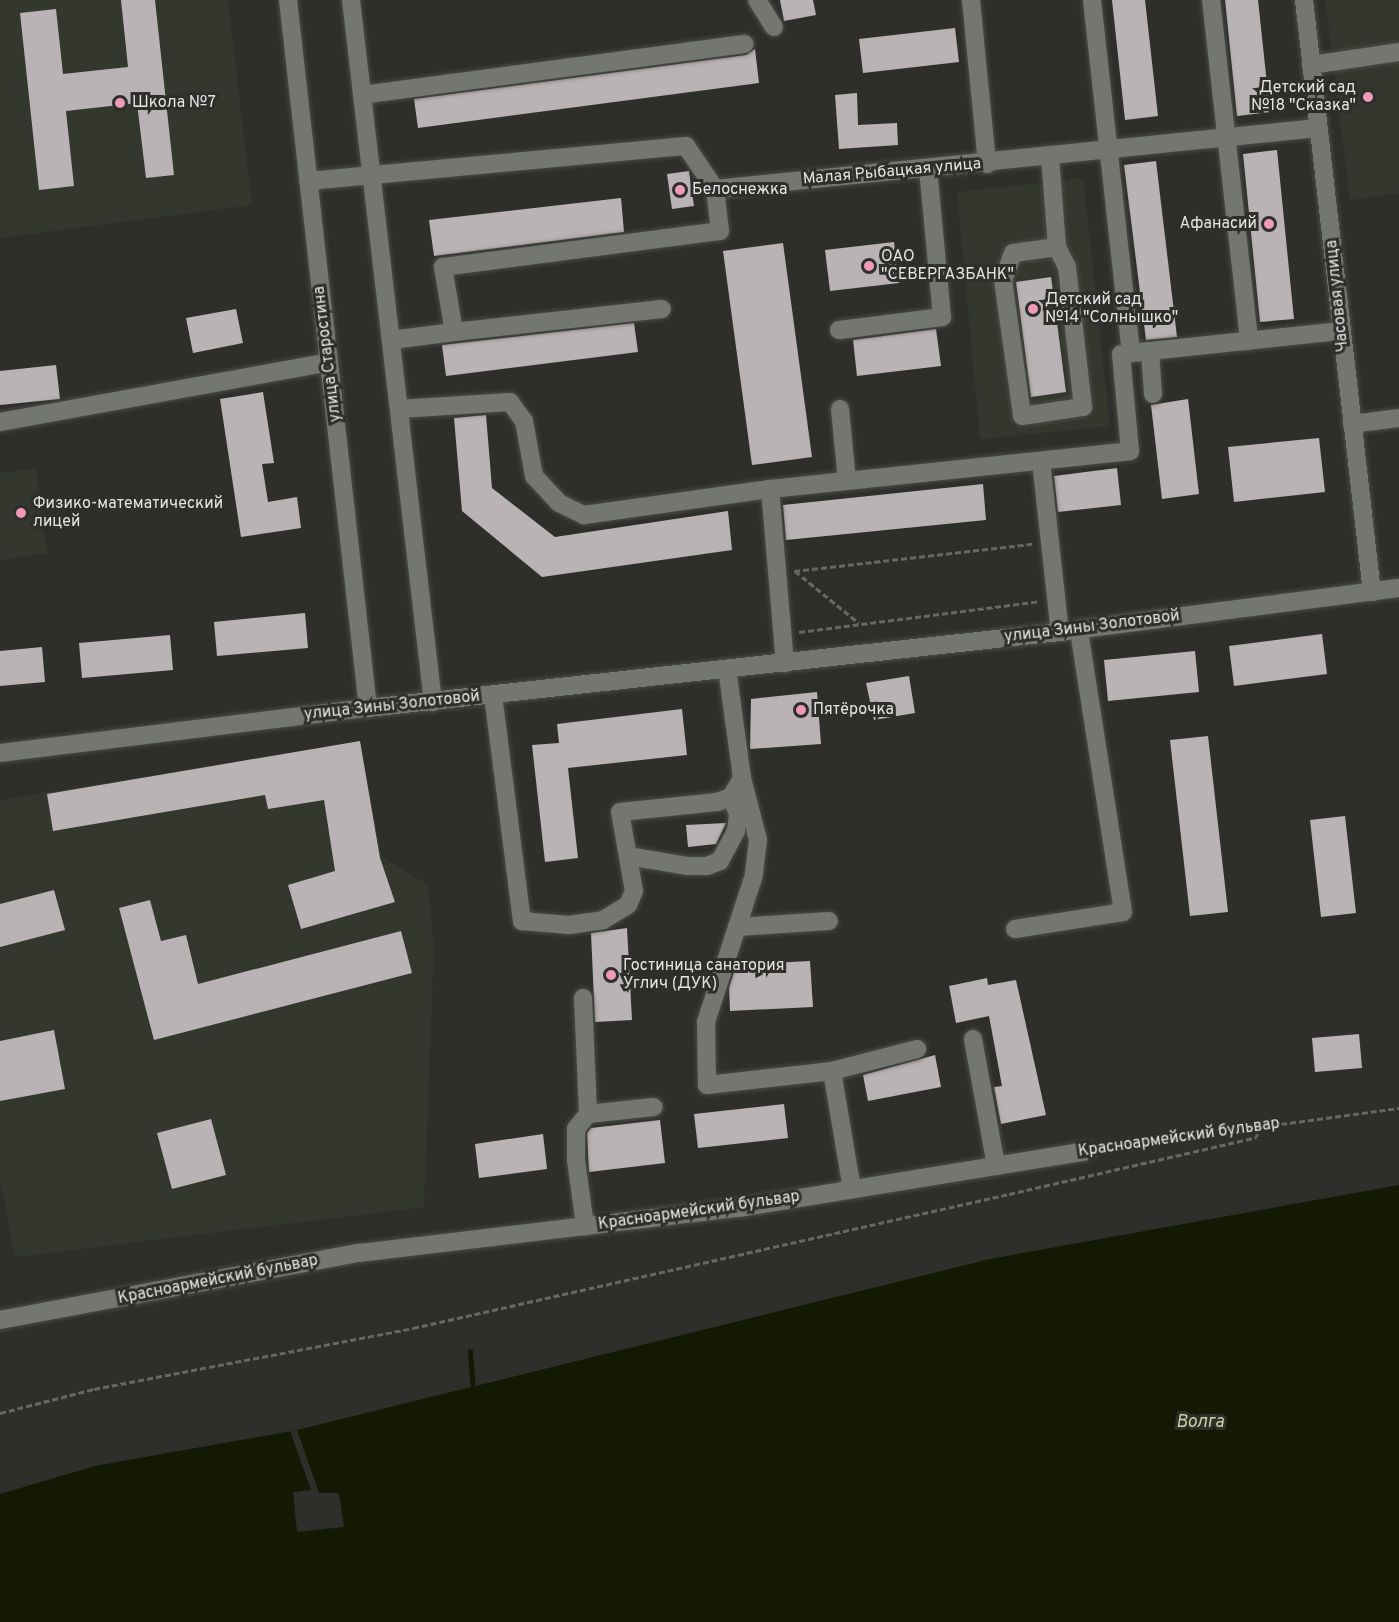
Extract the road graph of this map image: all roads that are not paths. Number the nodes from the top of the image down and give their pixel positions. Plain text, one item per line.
1 (288, 0) edge
2 (351, 0) edge
3 (757, 0) edge
4 (970, 0) edge
5 (1092, 0) edge
6 (1211, 0) edge
7 (1304, 0) edge
8 (774, 27) dead end
9 (745, 44) dead end
10 (1399, 52) edge
11 (1311, 65) junction
12 (362, 95) junction
13 (1318, 128) junction
14 (1227, 138) junction
15 (1106, 150) junction
16 (1050, 156) junction
17 (987, 164) junction
18 (928, 170) junction
19 (371, 174) junction
20 (308, 181) junction
21 (715, 189) junction
22 (1057, 247) junction
23 (662, 309) dead end
24 (839, 330) dead end
25 (1342, 331) junction
26 (454, 332) junction
27 (391, 340) junction
28 (1249, 341) junction
29 (1150, 351) junction
30 (1131, 353) junction
31 (329, 362) junction
32 (1154, 394) dead end
33 (399, 408) junction
34 (840, 409) dead end
35 (1399, 418) edge
36 (0, 422) edge
37 (1352, 424) junction
38 (1041, 461) junction
39 (847, 480) junction
40 (770, 489) junction
41 (1399, 588) edge
42 (1372, 592) junction
43 (1079, 630) junction
44 (1060, 632) junction
45 (785, 663) junction
46 (728, 669) junction
47 (493, 695) junction
48 (433, 702) junction
49 (368, 708) junction
50 (0, 753) edge
51 (742, 778) junction
52 (731, 797) junction
53 (628, 855) junction
54 (829, 921) dead end
55 (737, 927) junction
56 (1015, 929) dead end
57 (583, 998) dead end
58 (973, 1039) dead end
59 (917, 1049) dead end
60 (832, 1071) junction
61 (654, 1107) dead end
62 (588, 1114) junction
63 (1087, 1151) road end
64 (996, 1166) junction
65 (852, 1189) junction
66 (585, 1226) junction
67 (0, 1320) edge

1 - 20 street, улица Старостина
2 - 12 street
3 - 8 street
4 - 17 street
5 - 15 street
6 - 14 street
7 - 11 street, Часовая улица
9 - 12 street
10 - 11 street
11 - 13 street, Часовая улица
12 - 19 street
13 - 14 street, Малая Рыбацкая улица
13 - 25 street, Часовая улица
14 - 15 street, Малая Рыбацкая улица
14 - 28 street
15 - 16 street, Малая Рыбацкая улица
15 - 30 street
16 - 17 street, Малая Рыбацкая улица
16 - 22 street
17 - 18 street, Малая Рыбацкая улица
18 - 21 street, Малая Рыбацкая улица
18 - 24 street
19 - 20 street
19 - 21 street
19 - 27 street
20 - 31 street, улица Старостина
21 - 26 street
22 - 22 street
23 - 26 street
25 - 28 street
25 - 37 street, Часовая улица
26 - 27 street
27 - 33 street
28 - 29 street
29 - 30 street
29 - 32 street
30 - 38 street
31 - 36 street
31 - 49 street, улица Старостина
33 - 40 street
33 - 48 street
34 - 39 street
35 - 37 street
37 - 42 street, Часовая улица
38 - 39 street
38 - 44 street
39 - 40 street
40 - 45 street
41 - 42 street, улица Зины Золотовой
42 - 43 street, улица Зины Золотовой
43 - 44 street, улица Зины Золотовой
43 - 56 street
44 - 45 street, улица Зины Золотовой
45 - 46 street, улица Зины Золотовой
46 - 47 street, улица Зины Золотовой
46 - 51 street
47 - 48 street, улица Зины Золотовой
47 - 53 street
48 - 49 street, улица Зины Золотовой
49 - 50 street, улица Зины Золотовой
51 - 52 street
51 - 55 street
52 - 53 street
52 - 53 street
54 - 55 street
55 - 60 street
57 - 62 street
58 - 64 street
59 - 60 street
60 - 65 street
61 - 62 street
62 - 66 street
63 - 64 street, Красноармейский бульвар
64 - 65 street, Красноармейский бульвар
65 - 66 street, Красноармейский бульвар
66 - 67 street, Красноармейский бульвар

